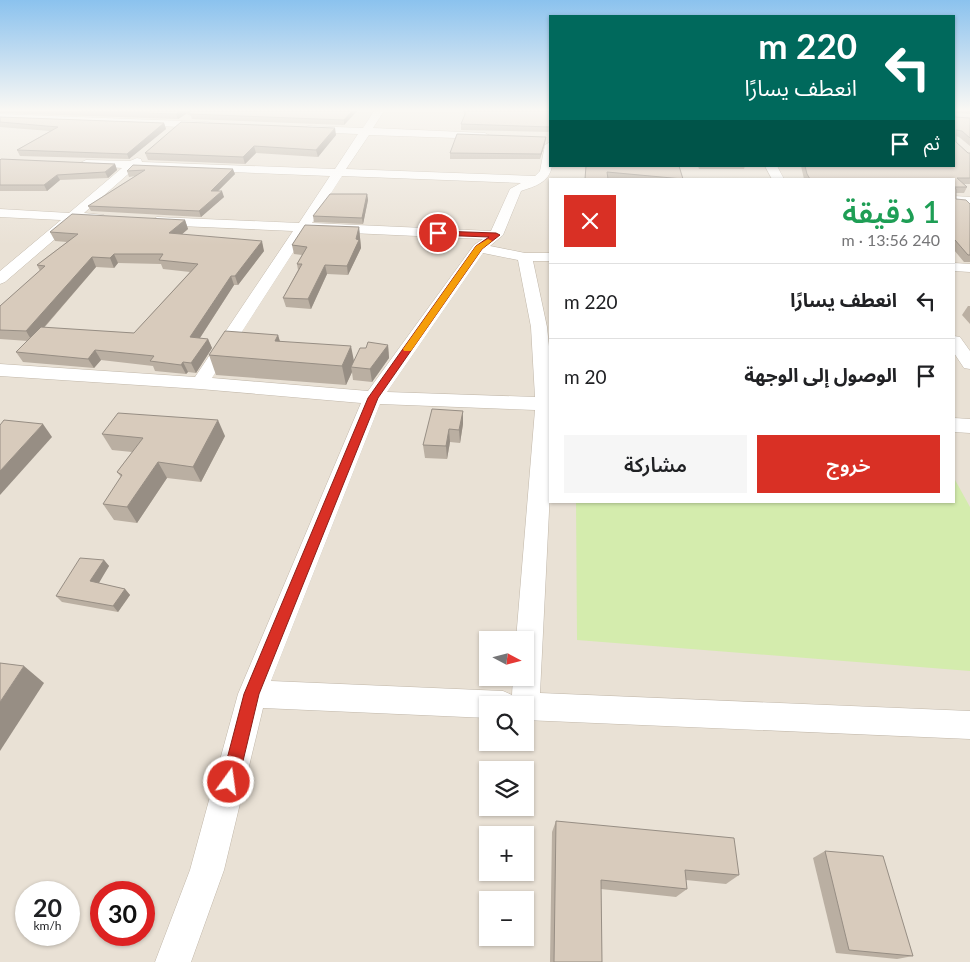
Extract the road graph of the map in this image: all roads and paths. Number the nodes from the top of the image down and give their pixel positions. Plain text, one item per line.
1 (143, 156) edge
2 (350, 156) edge
3 (546, 156) edge
4 (76, 163) edge
5 (132, 165) junction
6 (338, 174) junction
7 (545, 181) edge
8 (955, 200) edge
9 (970, 201) edge
10 (0, 213) edge
11 (73, 216) junction
12 (113, 218) edge
13 (142, 220) edge
14 (301, 228) junction
15 (496, 235) junction
16 (479, 248) junction
17 (525, 257) junction
18 (549, 257) edge
19 (955, 268) edge
20 (970, 268) edge
21 (0, 279) edge
22 (955, 342) edge
23 (970, 364) edge
24 (0, 370) edge
25 (200, 383) junction
26 (373, 398) junction
27 (548, 404) edge
28 (955, 425) edge
29 (970, 426) edge
30 (252, 694) junction
31 (526, 696) edge
32 (479, 704) edge
33 (534, 706) edge
34 (970, 725) edge
35 (173, 962) edge

1 - 5 street
2 - 6 street
3 - 7 street
4 - 5 street
5 - 6 street
5 - 11 street
6 - 7 street
6 - 14 street
7 - 15 street
8 - 9 street
10 - 11 street
11 - 12 street
11 - 21 street
13 - 14 street
14 - 15 street
14 - 25 street
15 - 16 street
16 - 17 street
16 - 26 street
17 - 18 street
17 - 27 street
19 - 20 street
22 - 23 street
24 - 25 street
25 - 26 street
26 - 27 street
26 - 30 street
27 - 31 street
28 - 29 street
30 - 32 street
30 - 35 street
33 - 34 street

